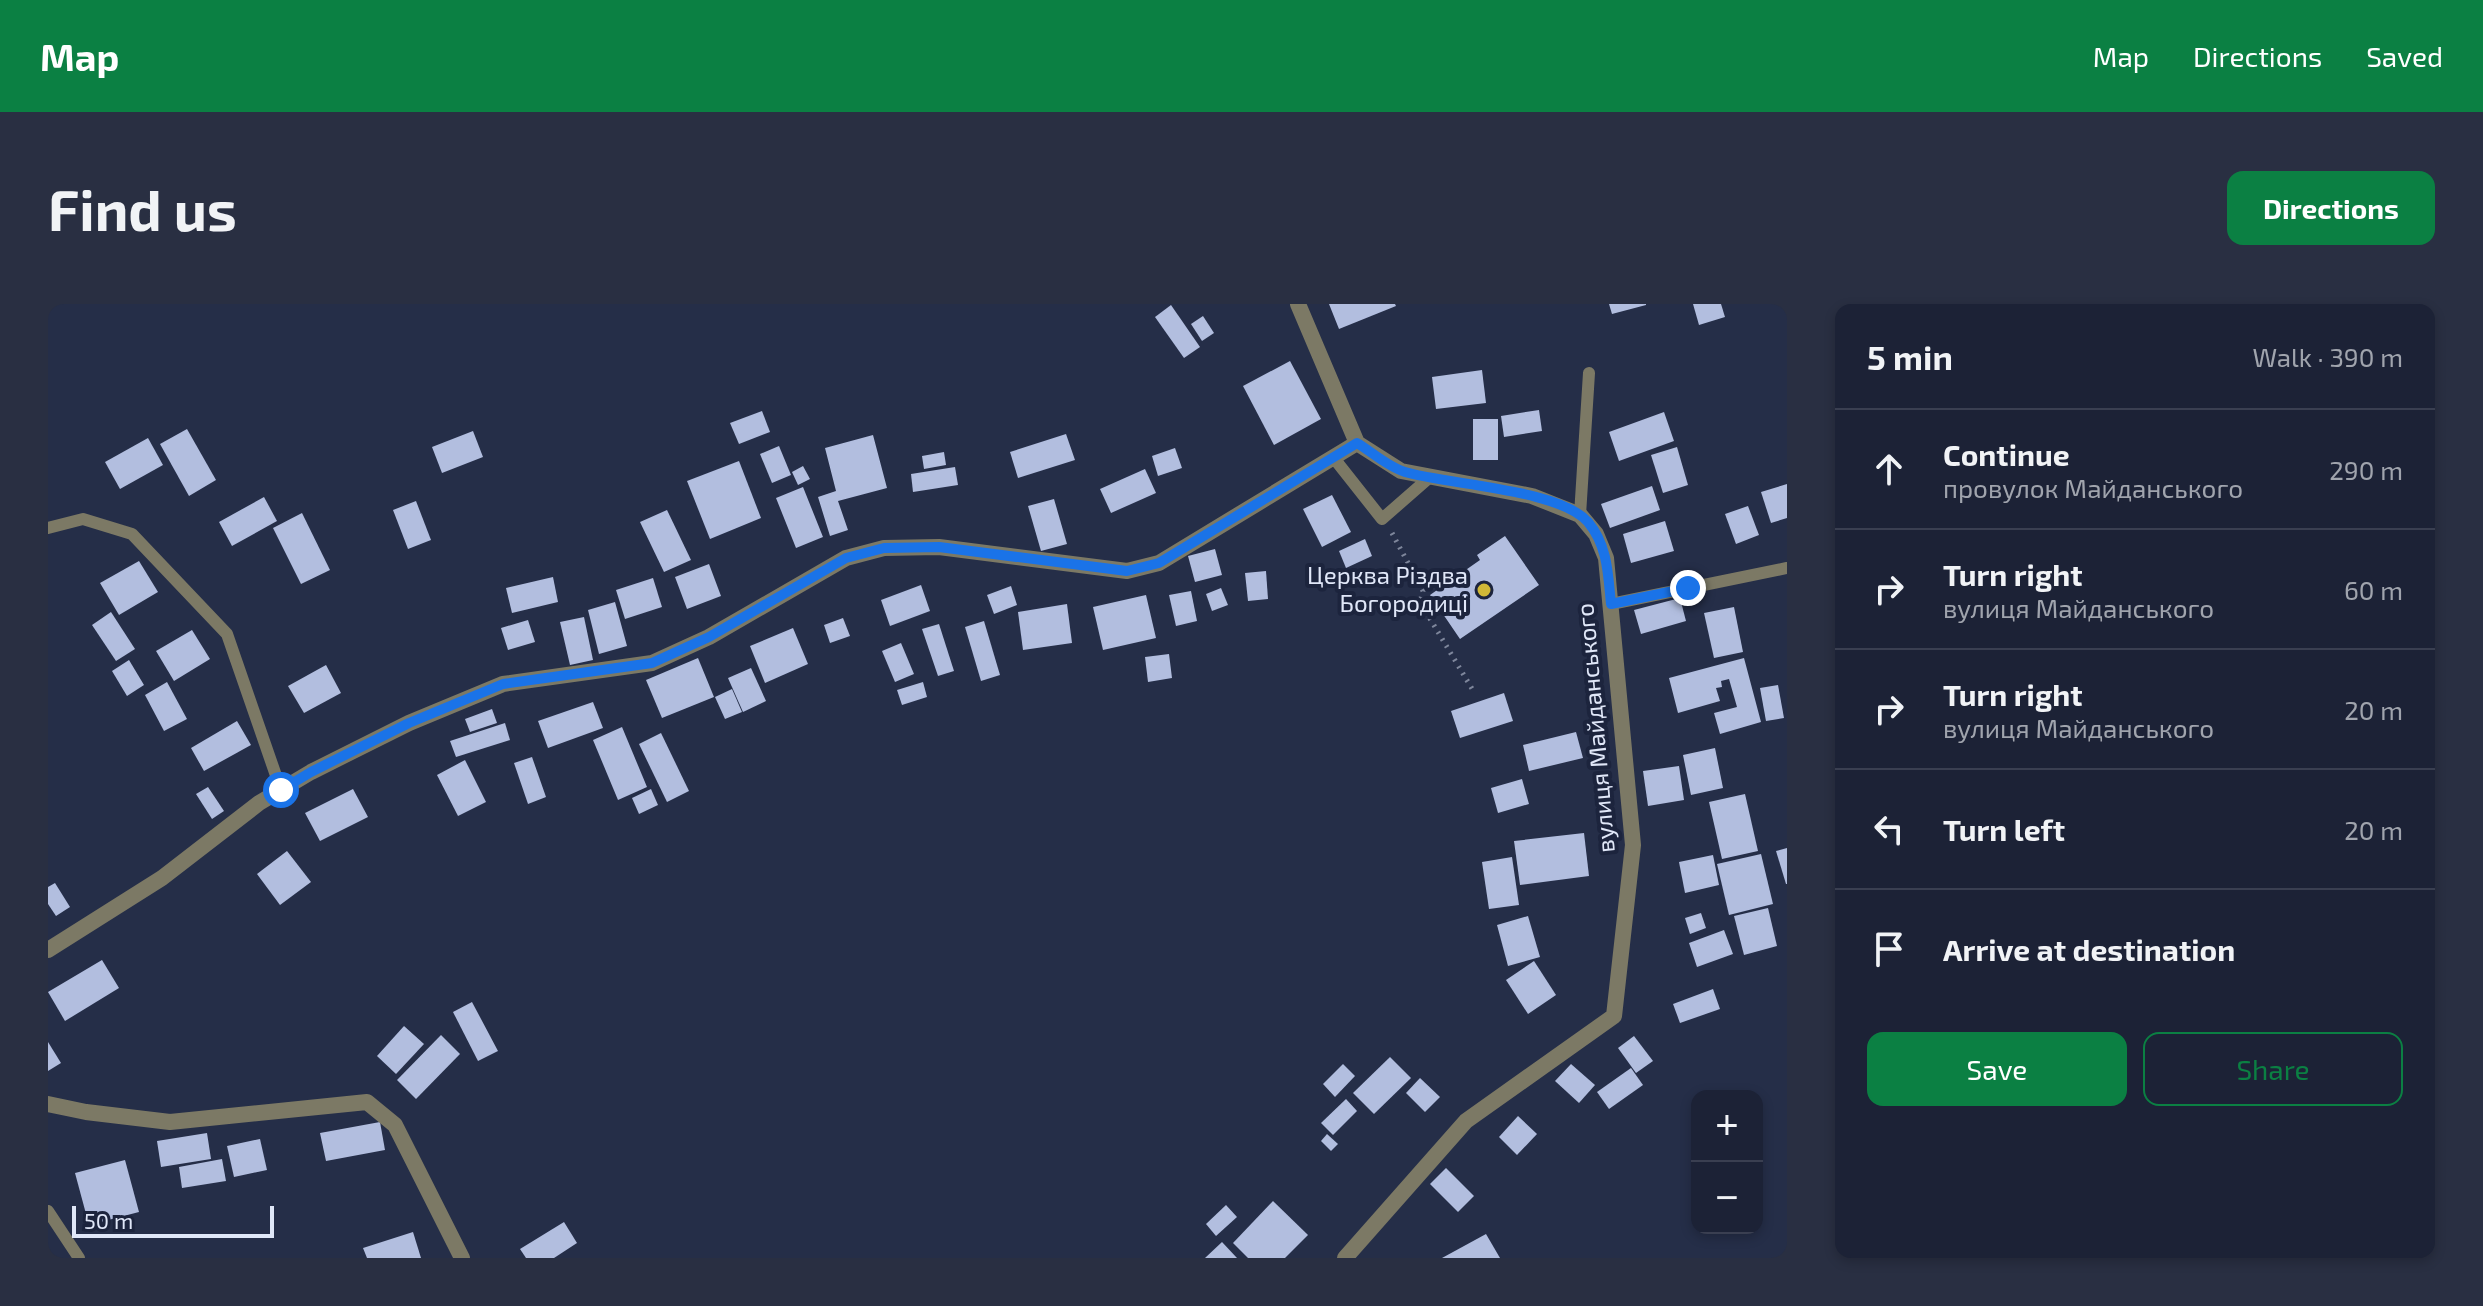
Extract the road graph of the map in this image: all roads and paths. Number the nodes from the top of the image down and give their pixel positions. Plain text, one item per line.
1 (1298, 304) edge
2 (1589, 373) dead end
3 (1357, 443) junction
4 (1333, 457) junction
5 (1430, 477) junction
6 (1580, 515) junction
7 (1382, 519) junction
8 (48, 528) edge
9 (1787, 568) edge
10 (1611, 604) junction
11 (1474, 692) dead end
12 (281, 790) junction
13 (48, 950) edge
14 (48, 1104) edge
15 (48, 1211) edge
16 (79, 1258) edge
17 (462, 1258) edge
18 (1345, 1258) edge

1 - 3 street
2 - 6 lane
3 - 4 street
3 - 5 street
4 - 7 lane
4 - 12 street
5 - 6 street
5 - 7 lane
6 - 10 street, вулиця Майданського
7 - 11 path
8 - 12 lane
9 - 10 lane
10 - 18 street, вулиця Майданського
12 - 13 street
14 - 17 street
15 - 16 lane

